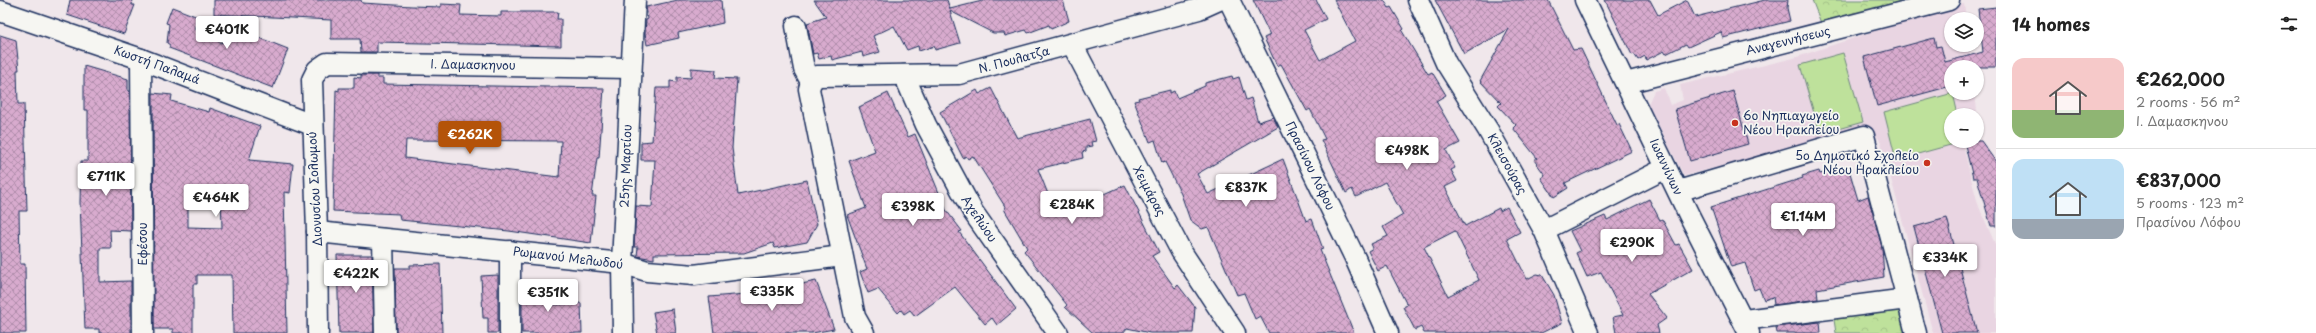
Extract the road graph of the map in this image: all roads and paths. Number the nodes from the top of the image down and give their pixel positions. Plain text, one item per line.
1 (635, 0) edge
2 (1219, 0) edge
3 (1230, 0) edge
4 (1418, 0) edge
5 (1585, 0) edge
6 (1949, 0) edge
7 (0, 11) edge
8 (796, 26) dead end
9 (1072, 44) junction
10 (141, 59) junction
11 (630, 68) junction
12 (317, 70) joint
13 (904, 75) junction
14 (1626, 83) junction
15 (810, 86) junction
16 (312, 125) junction
17 (1666, 168) junction
18 (1678, 191) junction
19 (1544, 230) junction
20 (318, 232) junction
21 (384, 239) junction
22 (510, 251) junction
23 (842, 256) junction
24 (622, 263) junction
25 (1907, 299) junction
26 (1746, 327) edge
27 (143, 333) edge
28 (318, 333) edge
29 (384, 333) edge
30 (510, 333) edge
31 (623, 333) edge
32 (864, 333) edge
33 (1058, 333) edge
34 (1236, 333) edge
35 (1388, 333) edge
36 (1588, 333) edge
37 (1916, 333) edge

1 - 11 street, 25ης Μαρτίου
2 - 9 street, Ν. Πουλατζα
3 - 35 street, Πρασίνου Λόφου
4 - 19 street, Κλεισούρας
5 - 14 street, Ιωαννίνων
6 - 14 street, Αναγεννήσεως
7 - 10 street, Κωστή Παλαμά
8 - 15 street
9 - 13 street, Ν. Πουλατζα
9 - 34 street, Χειμάρας
10 - 16 street, Κωστή Παλαμά
10 - 27 street, Εφέσου
11 - 12 street, Ι. Δαμασκηνου
11 - 24 street, 25ης Μαρτίου
12 - 16 street, Διονυσίου Σολωμού
13 - 15 street, Ν. Πουλατζα
13 - 33 street, Αχελώου
14 - 17 street, Ιωαννίνων
15 - 23 street
16 - 20 street, Διονυσίου Σολωμού
17 - 18 street, Ιωαννίνων
17 - 19 street
18 - 25 street
18 - 26 street, Ιωαννίνων
19 - 36 street, Κλεισούρας
20 - 21 street, Ρωμανού Μελωδού
20 - 28 street, Διονυσίου Σολωμού
21 - 22 street, Ρωμανού Μελωδού
21 - 29 street
22 - 24 street, Ρωμανού Μελωδού
22 - 30 street
23 - 24 street, Ρωμανού Μελωδού
23 - 32 street
24 - 31 street, 25ης Μαρτίου
25 - 26 street
25 - 37 street

